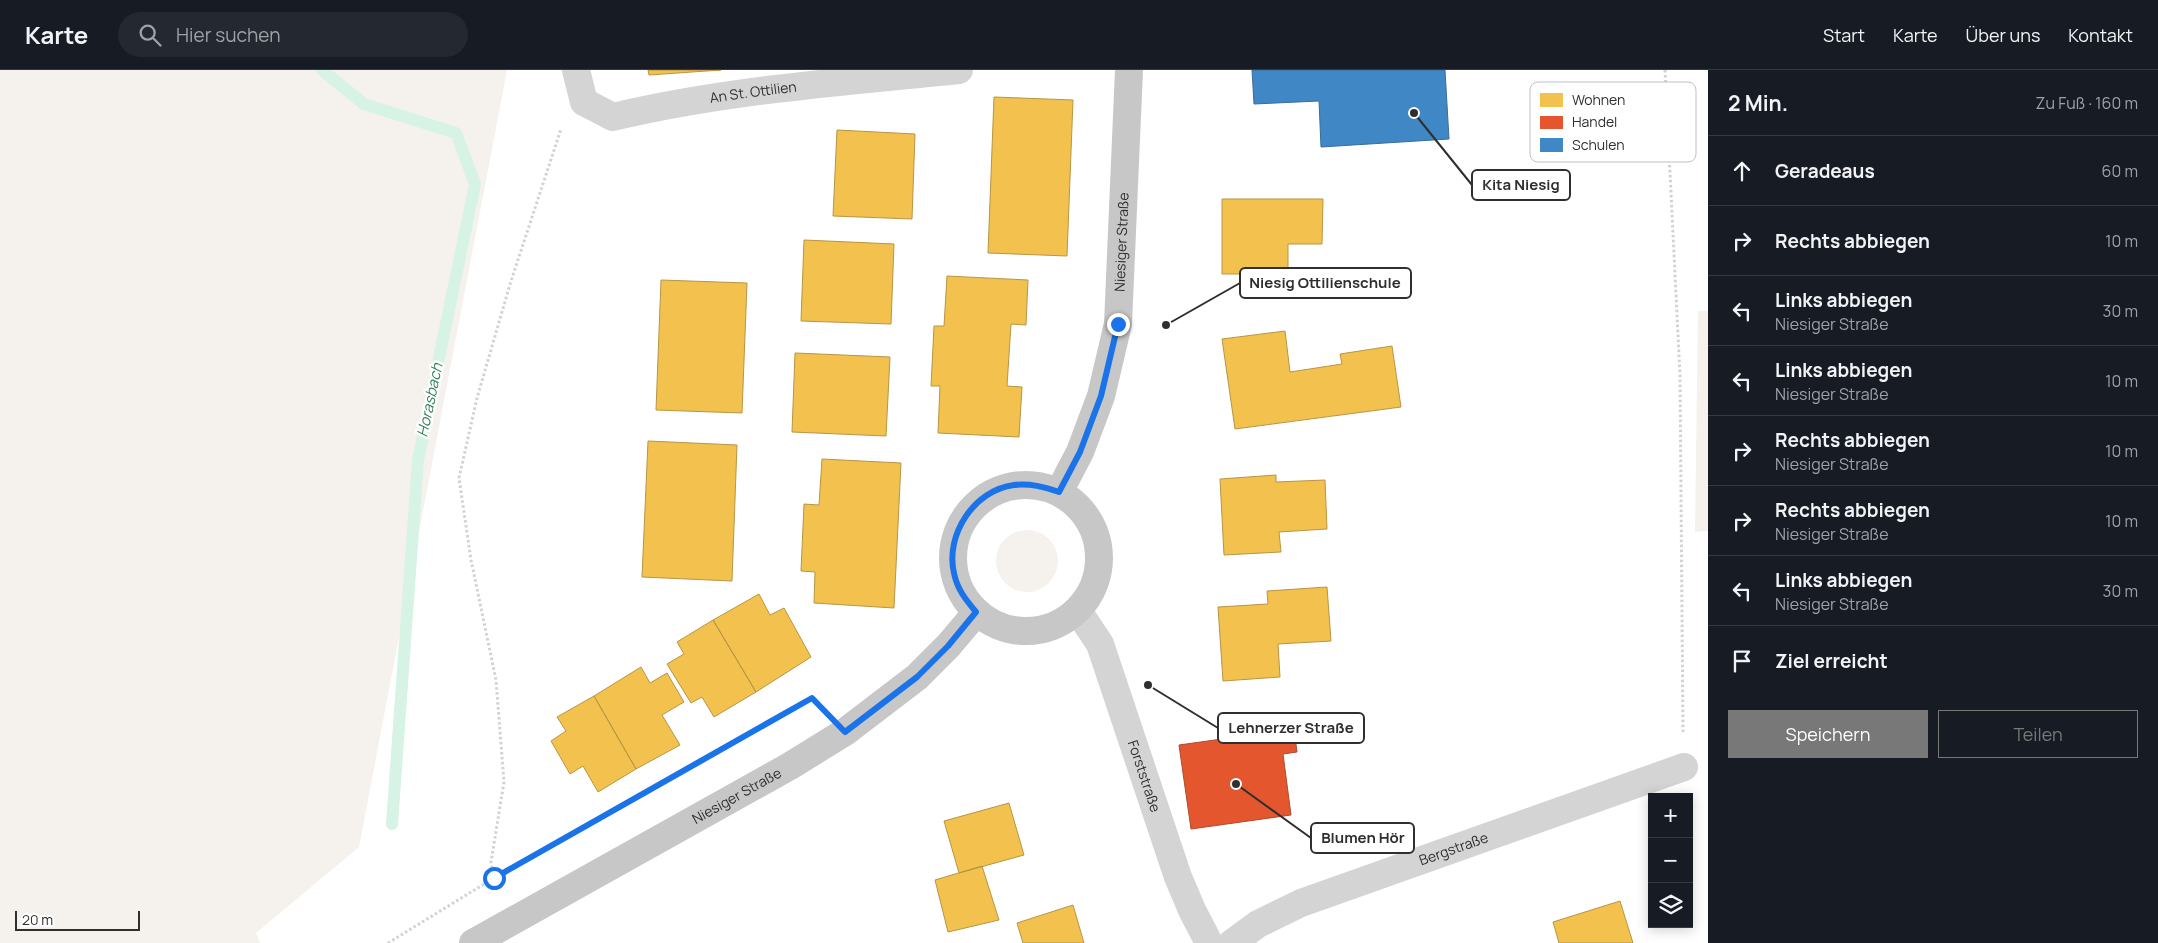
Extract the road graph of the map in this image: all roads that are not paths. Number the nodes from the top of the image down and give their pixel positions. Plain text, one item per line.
1 (576, 70) edge
2 (959, 70) edge
3 (1129, 70) edge
4 (1059, 492) junction
5 (1078, 610) junction
6 (976, 612) junction
7 (1684, 767) road end
8 (473, 943) edge
9 (1209, 943) edge
10 (1232, 943) edge

1 - 2 street, An St. Ottilien
3 - 4 main road, Niesiger Straße
4 - 5 main road
4 - 6 main road
5 - 6 main road
5 - 9 street, Forststraße
6 - 8 main road, Niesiger Straße
7 - 10 street, Bergstraße

